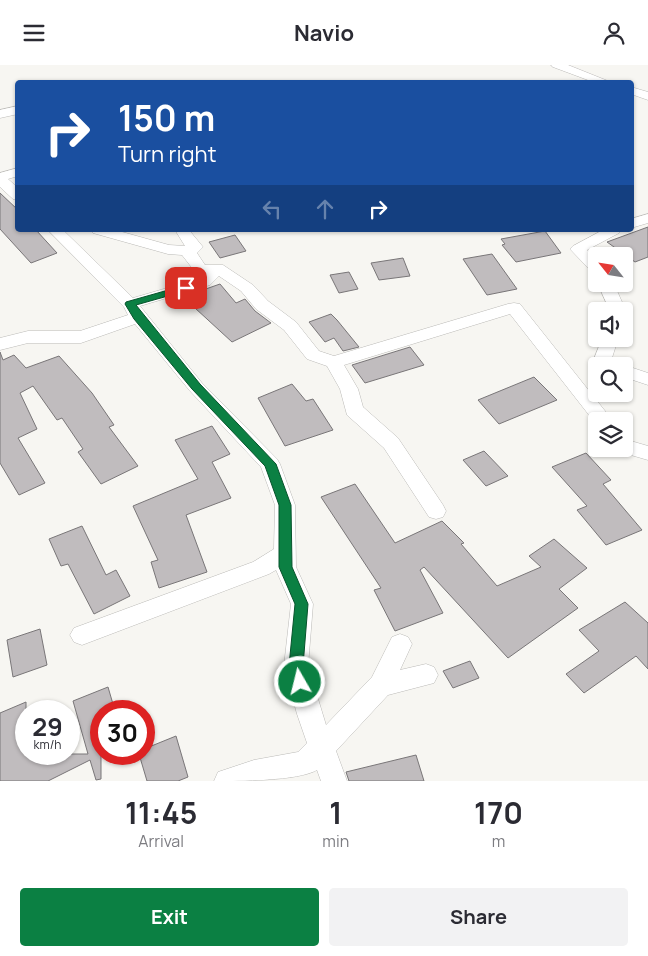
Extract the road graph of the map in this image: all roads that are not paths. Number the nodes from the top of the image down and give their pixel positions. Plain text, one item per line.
1 (557, 65) edge
2 (600, 80) edge
3 (648, 86) edge
4 (639, 93) edge
5 (15, 112) edge
6 (0, 114) edge
7 (15, 173) edge
8 (0, 178) edge
9 (15, 194) edge
10 (15, 195) edge
11 (0, 199) edge
12 (648, 218) edge
13 (634, 223) edge
14 (57, 232) edge
15 (106, 232) edge
16 (183, 232) edge
17 (610, 232) edge
18 (188, 253) junction
19 (588, 260) edge
20 (218, 268) junction
21 (134, 310) junction
22 (0, 345) edge
23 (334, 362) junction
24 (633, 374) edge
25 (648, 379) edge
26 (597, 412) edge
27 (633, 449) edge
28 (648, 453) edge
29 (436, 511) dead end
30 (285, 553) junction
31 (82, 635) dead end
32 (400, 644) dead end
33 (426, 675) dead end
34 (381, 685) junction
35 (321, 748) junction
36 (227, 781) edge
37 (334, 781) edge

1 - 2 street
3 - 4 street
5 - 6 street
7 - 8 street
8 - 9 street
10 - 11 street
12 - 13 street
14 - 21 street
15 - 18 street
16 - 18 street
17 - 19 street
18 - 20 street
20 - 21 street
20 - 23 street
21 - 22 street
21 - 30 street
23 - 26 street
23 - 29 street
24 - 25 street
27 - 28 street
30 - 31 street
30 - 35 street
32 - 34 street
33 - 34 street
34 - 35 street
35 - 36 street
35 - 37 street

